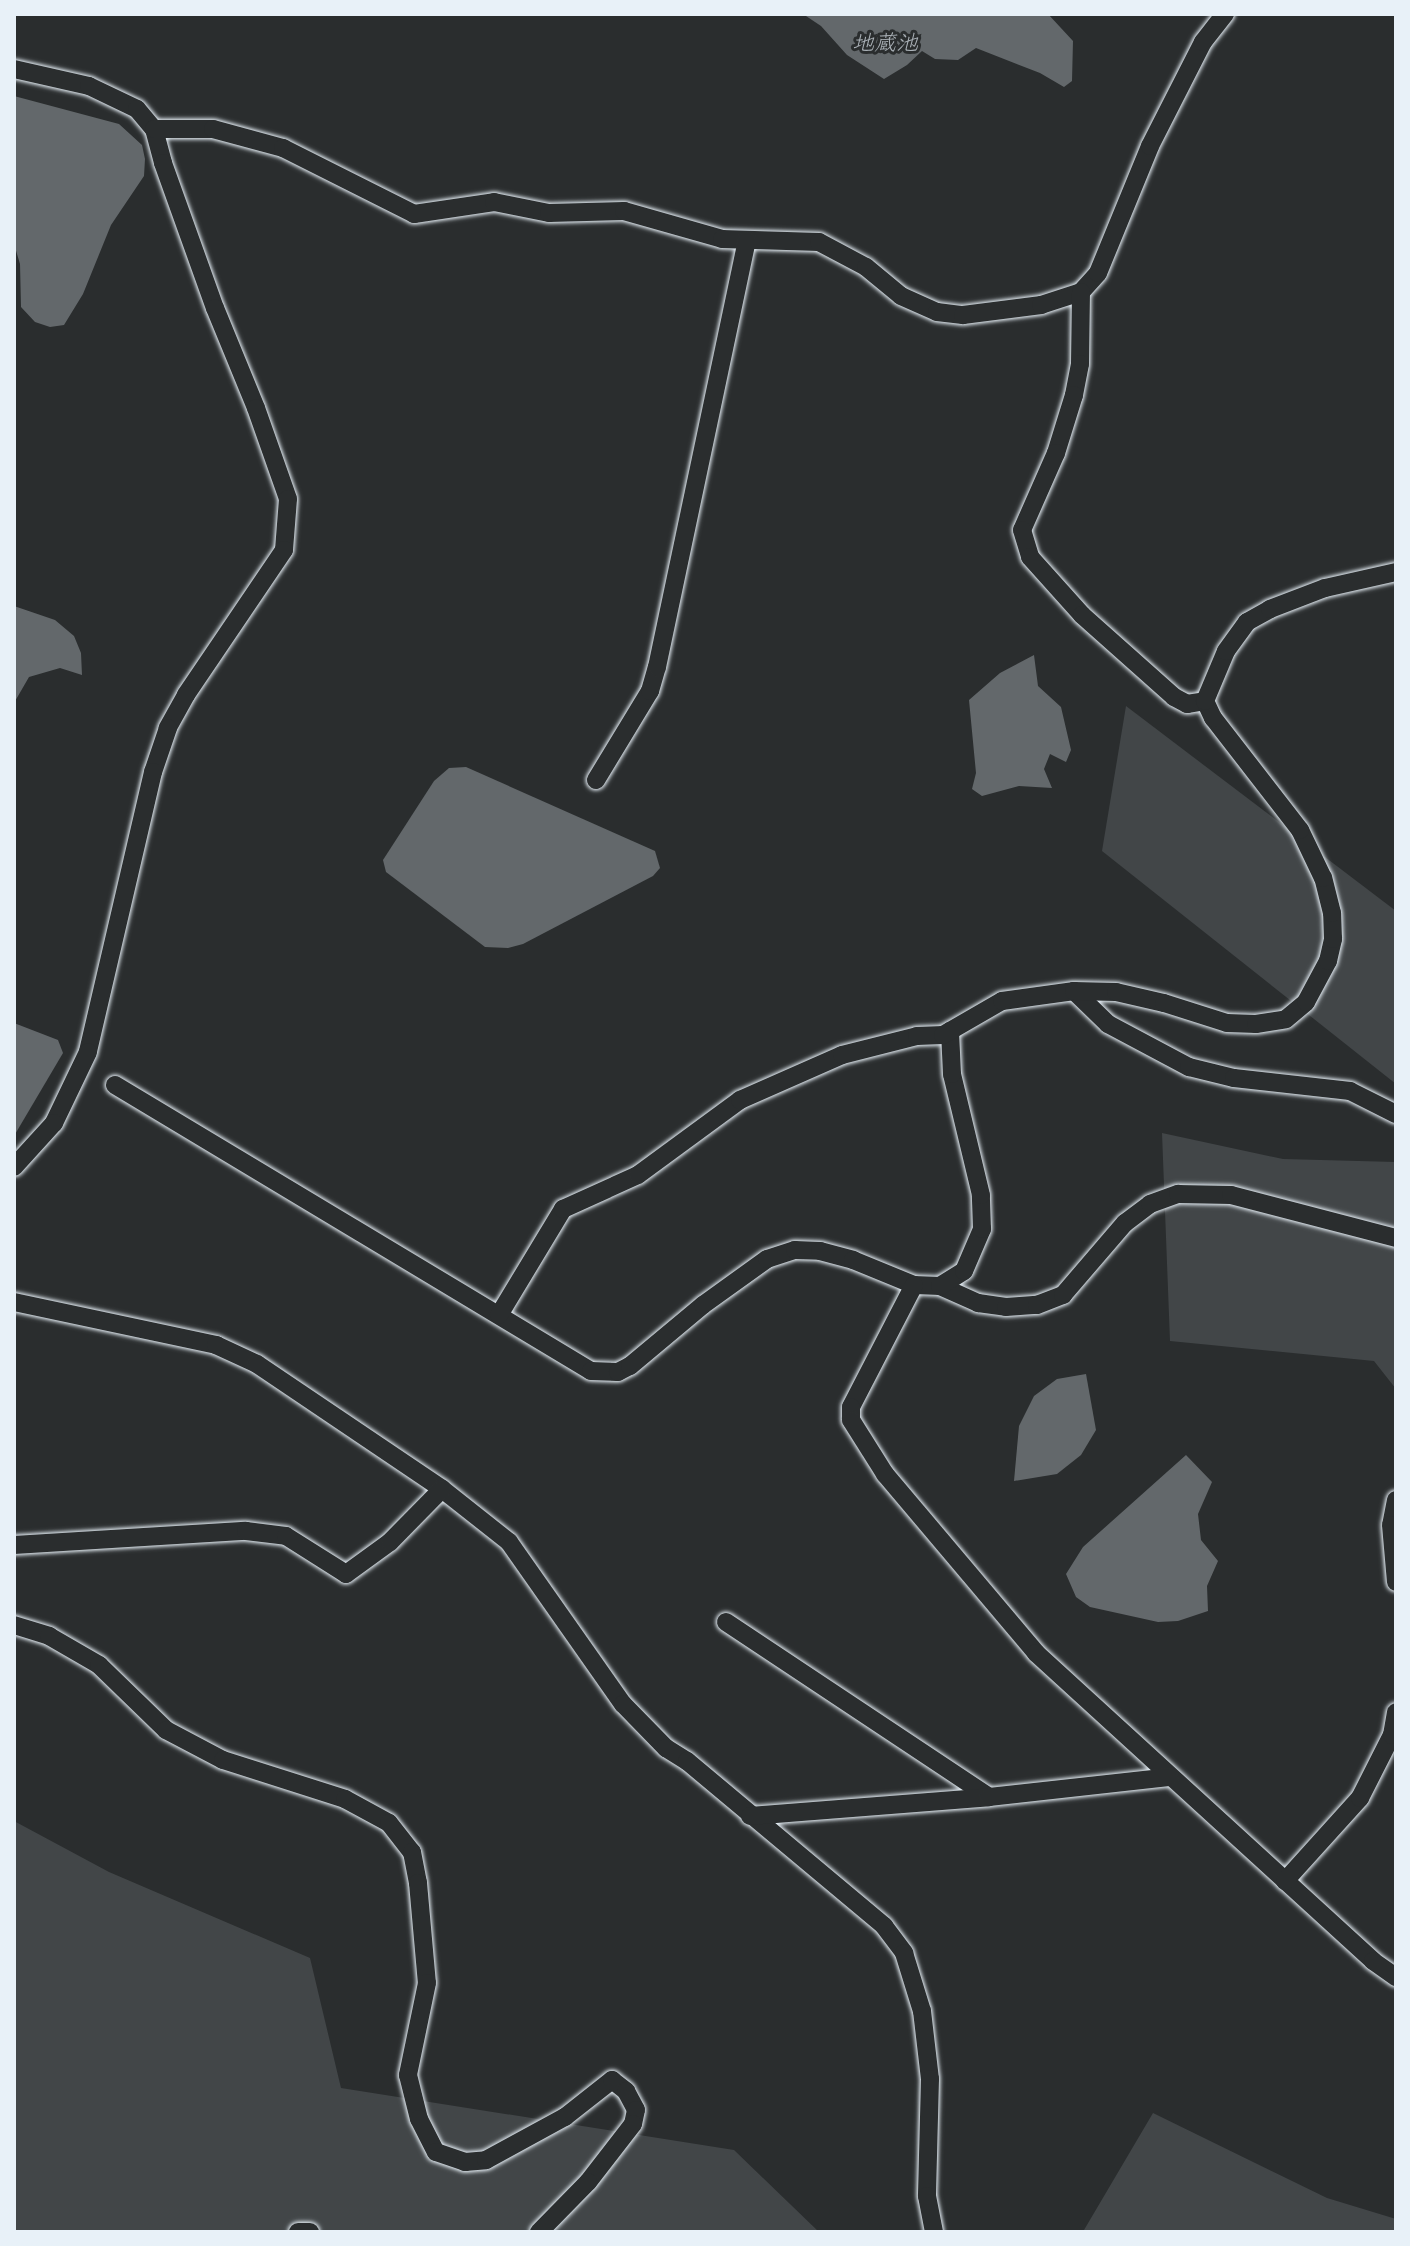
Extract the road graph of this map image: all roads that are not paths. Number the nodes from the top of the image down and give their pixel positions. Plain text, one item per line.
1 (1225, 14) edge
2 (14, 69) edge
3 (154, 129) junction
4 (747, 240) junction
5 (1081, 292) junction
6 (1396, 572) edge
7 (1205, 701) junction
8 (596, 780) dead end
9 (1074, 991) junction
10 (950, 1031) junction
11 (115, 1085) dead end
12 (1396, 1114) edge
13 (14, 1167) edge
14 (1396, 1238) edge
15 (914, 1285) junction
16 (940, 1286) junction
17 (14, 1302) edge
18 (499, 1315) junction
19 (442, 1489) junction
20 (1396, 1500) edge
21 (14, 1545) edge
22 (1396, 1582) edge
23 (726, 1622) dead end
24 (14, 1625) edge
25 (1396, 1712) edge
26 (1169, 1777) junction
27 (989, 1797) junction
28 (750, 1816) junction
29 (1285, 1881) junction
30 (1396, 1977) edge
31 (298, 2232) edge
32 (310, 2232) edge
33 (539, 2232) edge
34 (934, 2232) edge

1 - 5 street
2 - 3 street
3 - 4 street
3 - 13 street
4 - 5 street
4 - 8 street
5 - 7 street
6 - 7 street
7 - 9 street
9 - 10 street
9 - 12 street
10 - 16 street
10 - 18 street
11 - 18 street
14 - 16 street
15 - 16 street
15 - 18 street
15 - 26 street
17 - 19 street
19 - 21 street
19 - 28 street
20 - 22 street
23 - 27 street
24 - 33 street
25 - 29 street
26 - 27 street
26 - 29 street
27 - 28 street
28 - 34 street
29 - 30 street
31 - 32 street

